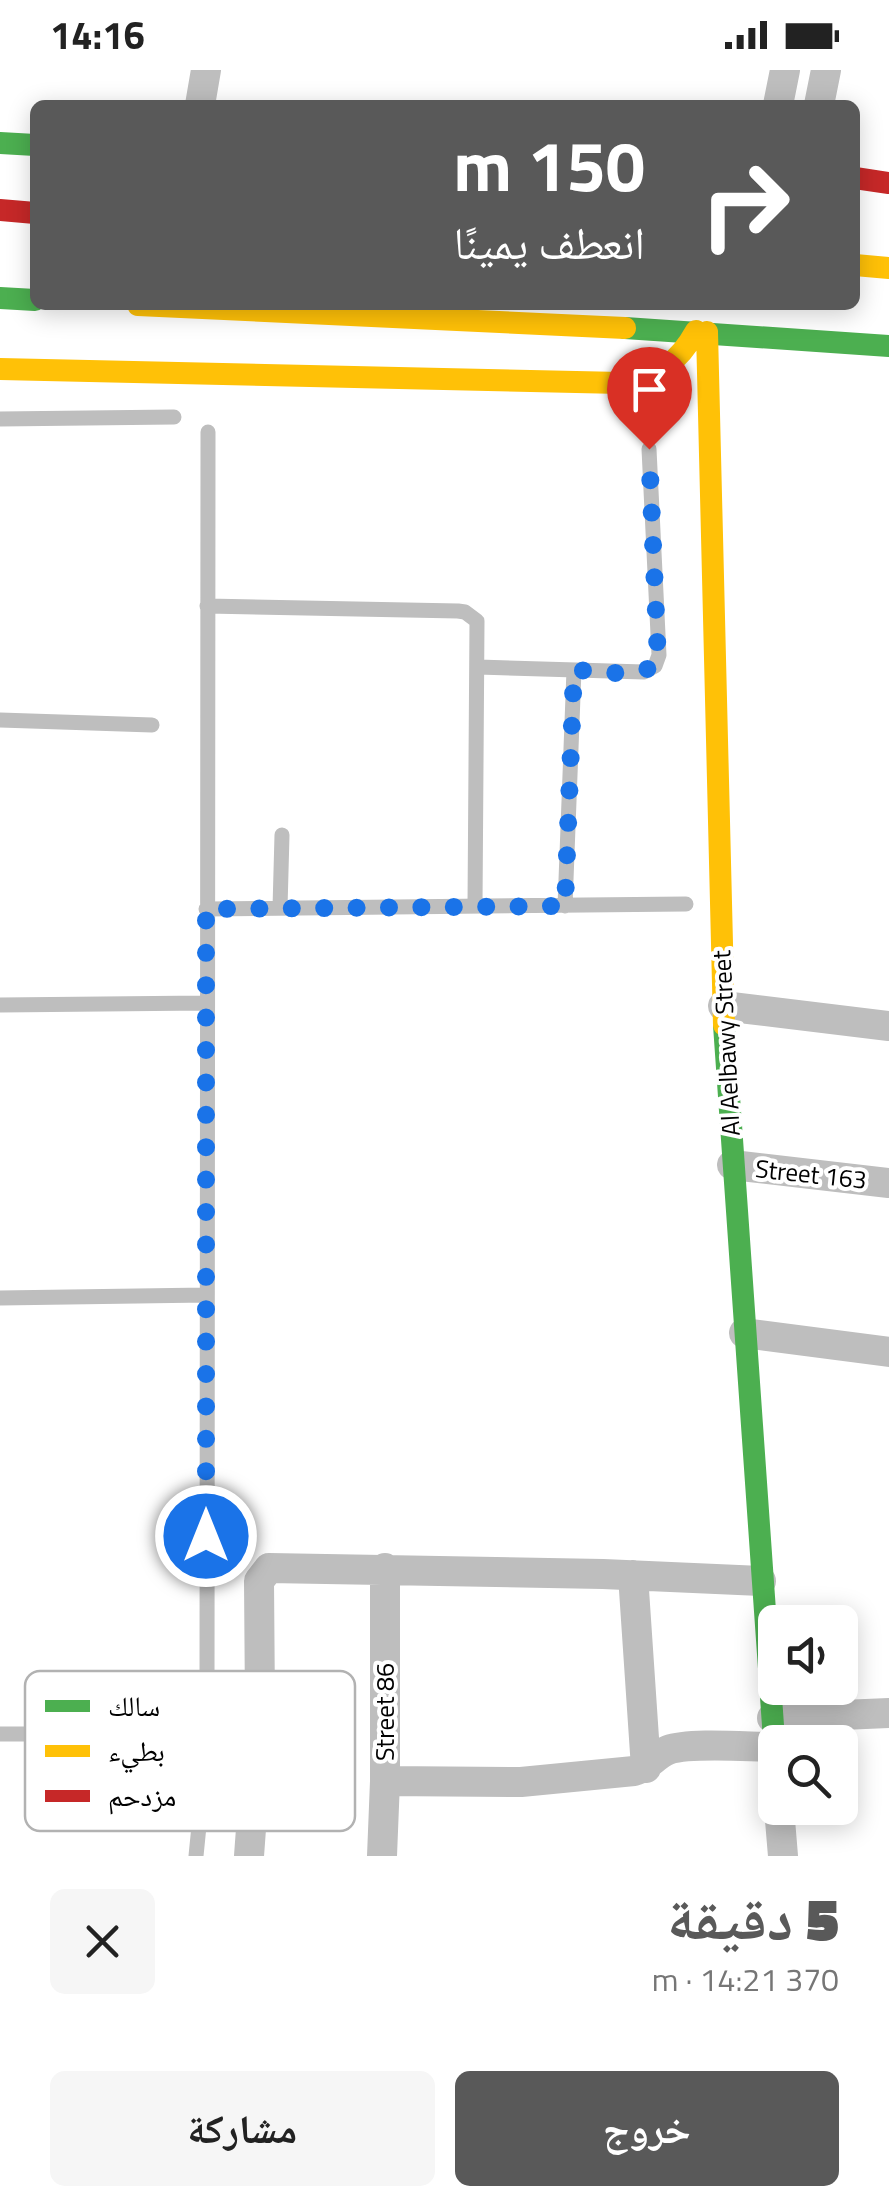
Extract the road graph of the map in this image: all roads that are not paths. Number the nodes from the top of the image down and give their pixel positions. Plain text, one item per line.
1 (206, 70) edge
2 (785, 70) edge
3 (826, 70) edge
4 (201, 100) edge
5 (779, 100) edge
6 (820, 100) edge
7 (0, 143) edge
8 (30, 145) edge
9 (860, 178) edge
10 (886, 179) edge
11 (0, 210) edge
12 (30, 213) edge
13 (860, 265) edge
14 (889, 268) edge
15 (0, 298) edge
16 (30, 300) edge
17 (242, 310) edge
18 (702, 332) junction
19 (889, 346) edge
20 (0, 369) edge
21 (174, 417) dead end
22 (0, 419) edge
23 (208, 432) dead end
24 (649, 449) dead end
25 (208, 606) junction
26 (478, 667) junction
27 (574, 670) junction
28 (0, 720) edge
29 (152, 725) dead end
30 (282, 834) dead end
31 (686, 904) dead end
32 (475, 906) junction
33 (565, 906) junction
34 (280, 908) junction
35 (206, 909) junction
36 (205, 1004) junction
37 (0, 1005) edge
38 (722, 1006) junction
39 (889, 1026) edge
40 (732, 1165) junction
41 (889, 1182) edge
42 (206, 1296) junction
43 (0, 1298) edge
44 (744, 1333) junction
45 (889, 1352) edge
46 (385, 1568) junction
47 (634, 1575) junction
48 (761, 1581) junction
49 (206, 1671) edge
50 (259, 1671) edge
51 (889, 1714) edge
52 (773, 1725) edge
53 (840, 1725) edge
54 (758, 1741) edge
55 (646, 1768) junction
56 (385, 1781) junction
57 (780, 1825) edge
58 (198, 1831) edge
59 (196, 1856) edge
60 (382, 1856) edge
61 (783, 1856) edge

1 - 4 street
2 - 5 street
3 - 6 street
7 - 8 main road
9 - 10 main road
11 - 12 main road
13 - 14 main road
15 - 16 main road
17 - 18 main road
18 - 19 main road
18 - 20 main road
18 - 38 main road, Al Aelbawy Street
21 - 22 lane
23 - 25 lane
24 - 27 lane
25 - 26 lane
25 - 35 lane
26 - 27 lane
26 - 32 lane
27 - 33 lane
28 - 29 lane
30 - 34 lane
31 - 33 lane
32 - 33 lane
32 - 34 lane
34 - 35 lane
35 - 36 lane
36 - 37 lane
36 - 42 lane
38 - 39 street
38 - 40 main road, Al Aelbawy Street
40 - 41 street, Street 163
40 - 44 main road, Al Aelbawy Street
42 - 43 lane
42 - 49 lane
44 - 45 street
44 - 48 main road, Al Aelbawy Street
46 - 47 street
46 - 50 street
46 - 56 street, Street 86
47 - 48 street
47 - 55 street
48 - 52 main road, Al Aelbawy Street
51 - 53 street
54 - 55 street
55 - 56 street
56 - 60 street, Street 86
57 - 61 street
58 - 59 lane

